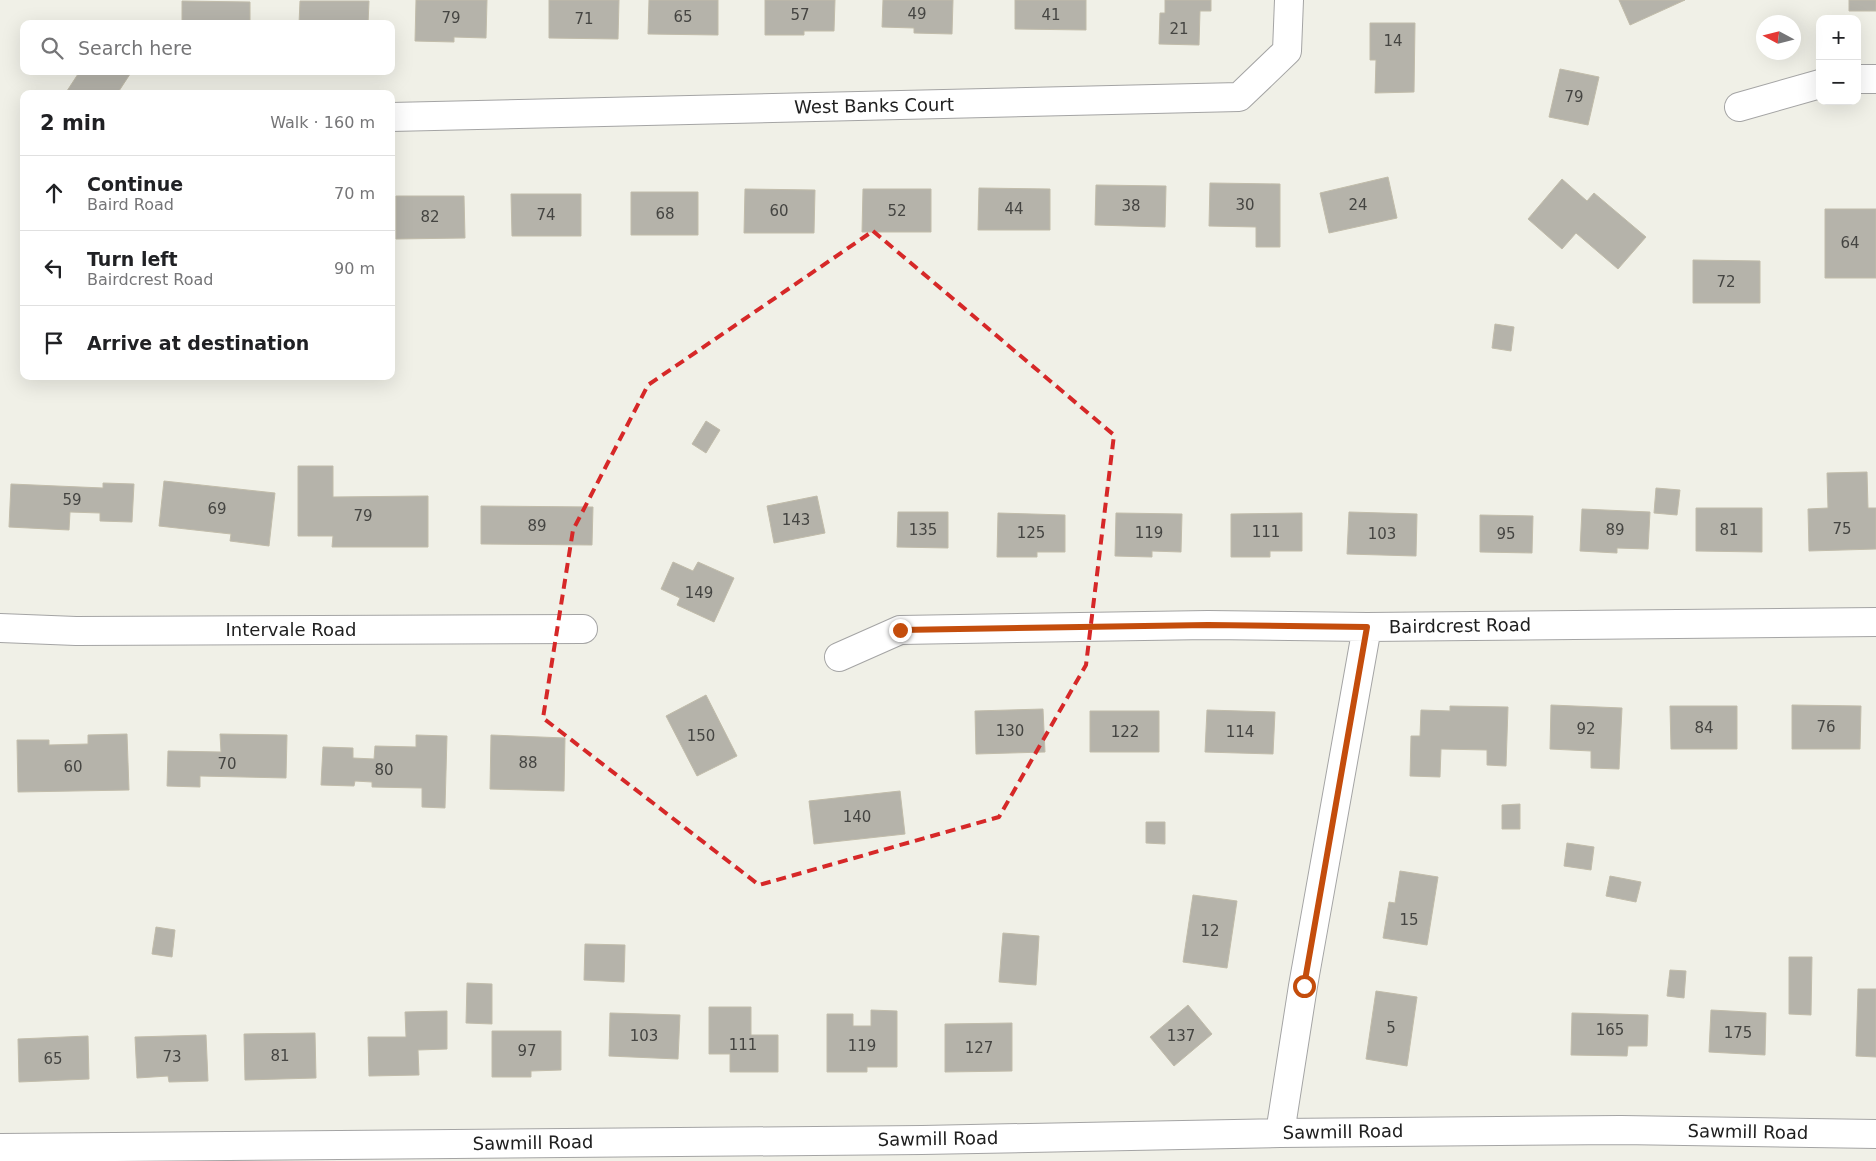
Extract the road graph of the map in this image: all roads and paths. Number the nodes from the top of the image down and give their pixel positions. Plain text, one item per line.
1 (1289, 0) edge
2 (1861, 79) edge
3 (1876, 79) edge
4 (1816, 85) edge
5 (1739, 107) dead end
6 (395, 117) edge
7 (1876, 622) edge
8 (1367, 627) junction
9 (0, 628) edge
10 (583, 628) dead end
11 (839, 657) dead end
12 (1280, 1133) junction
13 (1876, 1134) edge
14 (0, 1148) edge

1 - 6 street, West Banks Court
2 - 3 street
4 - 5 street
7 - 8 street, Bairdcrest Road
8 - 11 street, Bairdcrest Road
8 - 12 street
9 - 10 street, Intervale Road
12 - 13 street, Sawmill Road
12 - 14 street, Sawmill Road

